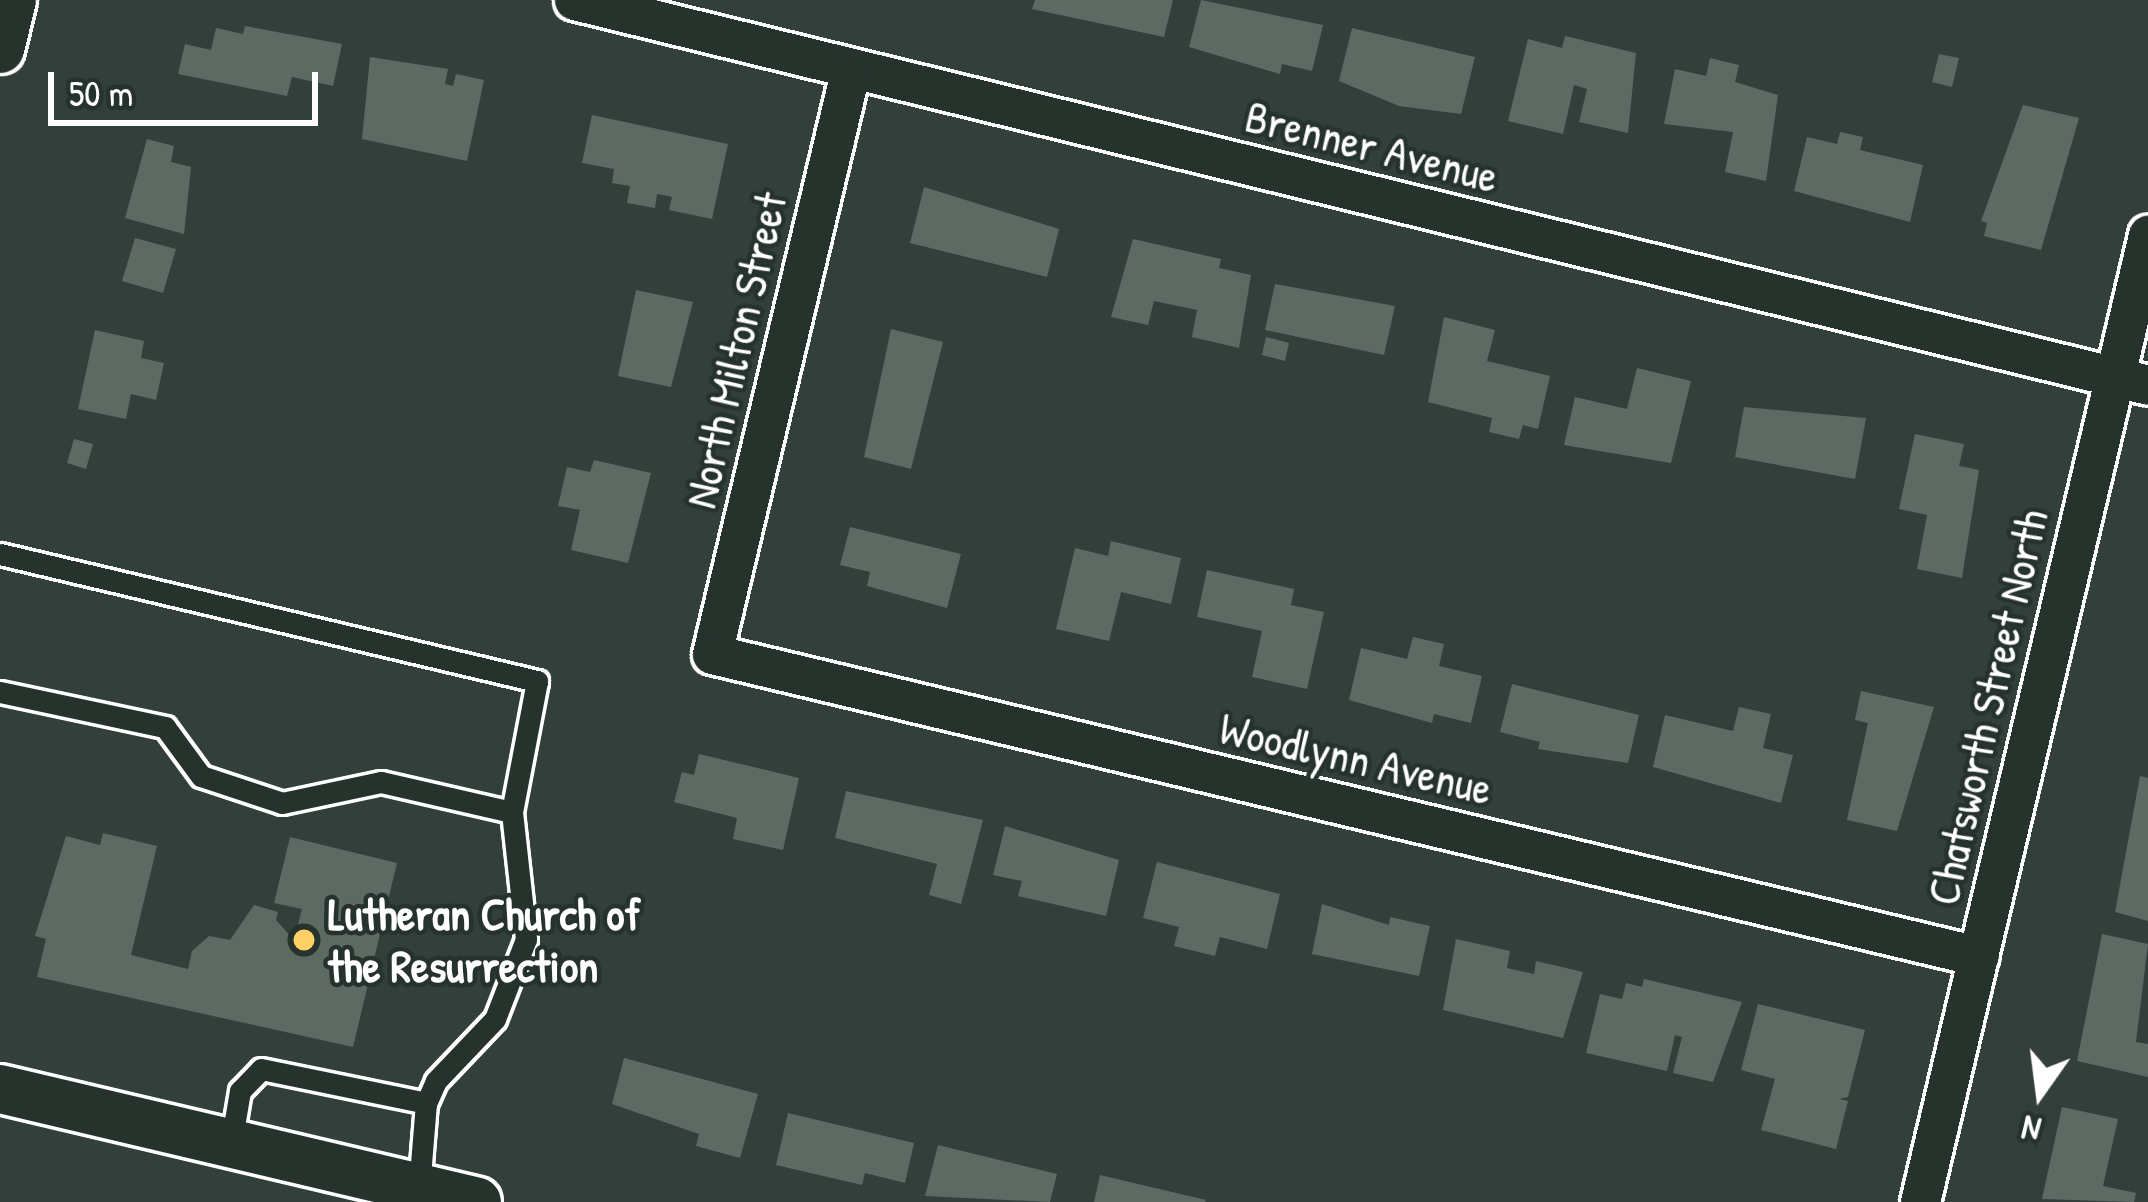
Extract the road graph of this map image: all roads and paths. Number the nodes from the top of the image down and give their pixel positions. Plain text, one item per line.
1 (11, 0) edge
2 (574, 0) edge
3 (0, 49) edge
4 (851, 68) junction
5 (2148, 235) edge
6 (2131, 381) edge
7 (0, 554) edge
8 (712, 654) joint
9 (0, 692) edge
10 (512, 812) junction
11 (1978, 956) junction
12 (0, 1089) edge
13 (426, 1103) junction
14 (231, 1144) junction
15 (417, 1195) edge
16 (477, 1202) edge
17 (1920, 1202) edge

1 - 3 street
2 - 4 street, Brenner Avenue
4 - 6 street, Brenner Avenue
4 - 8 street, North Milton Street
5 - 6 street, Chatsworth Street North
6 - 11 street, Chatsworth Street North
7 - 10 lane
8 - 11 street, Woodlynn Avenue
9 - 10 lane
10 - 13 lane
11 - 17 street, Chatsworth Street North
12 - 14 street
13 - 14 lane
13 - 15 lane
14 - 15 street
15 - 16 street

